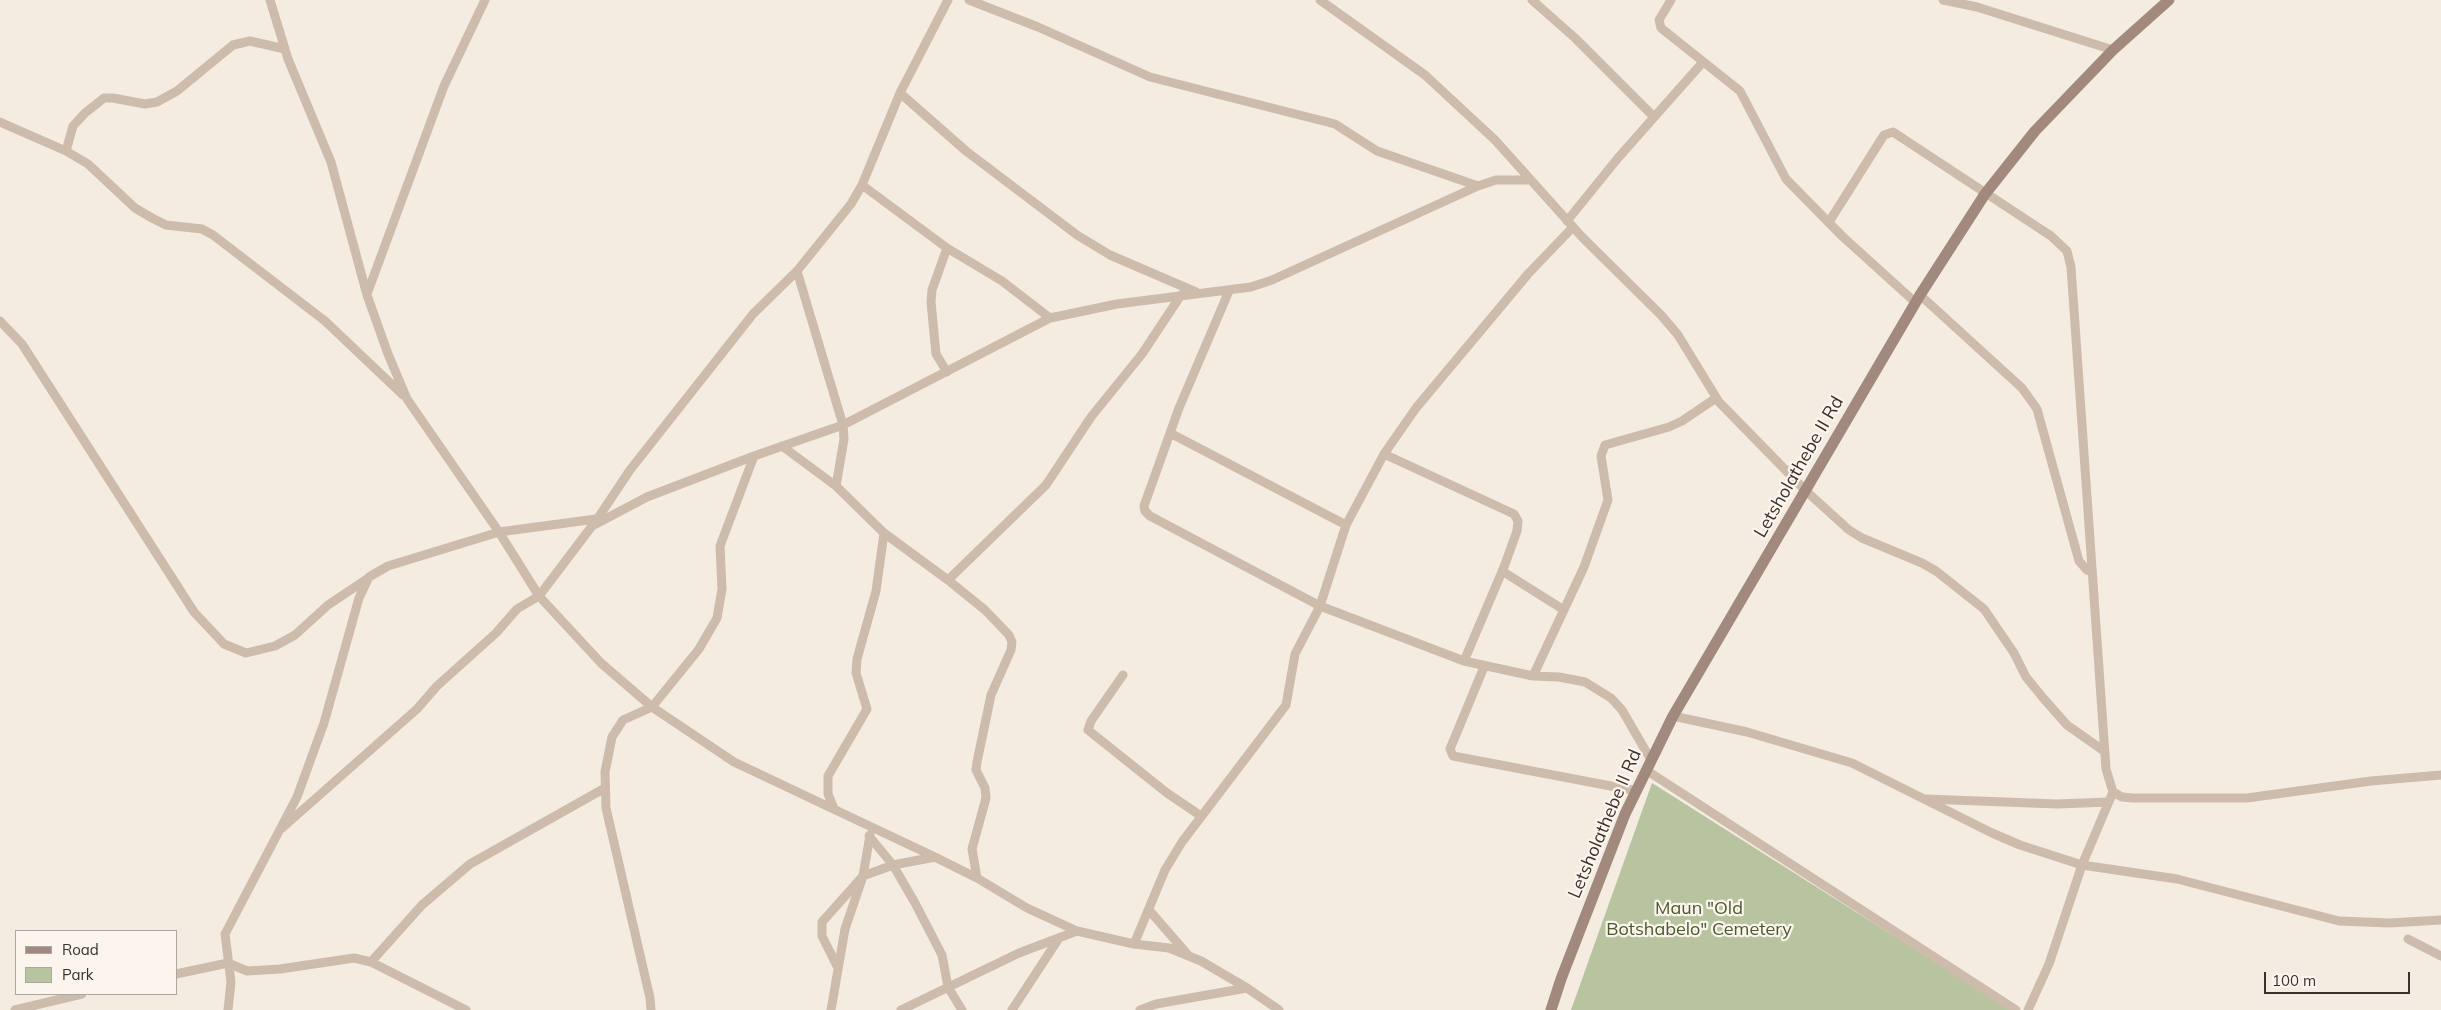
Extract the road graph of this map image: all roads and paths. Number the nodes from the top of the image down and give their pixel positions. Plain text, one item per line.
1 (270, 0) edge
2 (485, 0) edge
3 (948, 0) edge
4 (969, 0) edge
5 (1320, 0) edge
6 (1532, 0) edge
7 (1671, 0) edge
8 (1943, 0) edge
9 (2169, 0) edge
10 (285, 49) junction
11 (2114, 50) junction
12 (1703, 62) junction
13 (900, 93) junction
14 (1654, 117) junction
15 (0, 122) edge
16 (66, 150) junction
17 (1528, 180) junction
18 (862, 185) junction
19 (1478, 186) junction
20 (1985, 194) junction
21 (1829, 222) junction
22 (1570, 224) junction
23 (947, 248) junction
24 (797, 271) junction
25 (1230, 291) junction
26 (1198, 293) junction
27 (367, 295) junction
28 (1181, 296) junction
29 (1918, 299) junction
30 (1050, 318) junction
31 (0, 321) edge
32 (947, 372) junction
33 (1716, 398) junction
34 (407, 399) junction
35 (843, 424) junction
36 (1170, 432) junction
37 (782, 446) junction
38 (1384, 454) junction
39 (754, 456) junction
40 (836, 486) junction
41 (1806, 491) junction
42 (594, 523) junction
43 (1346, 525) junction
44 (499, 532) junction
45 (884, 533) junction
46 (1502, 571) junction
47 (2092, 572) junction
48 (369, 577) junction
49 (948, 580) junction
50 (539, 596) junction
51 (1320, 606) junction
52 (1564, 610) junction
53 (1464, 661) junction
54 (1484, 667) junction
55 (1123, 675) dead end
56 (1533, 676) junction
57 (652, 707) junction
58 (1673, 716) junction
59 (2104, 751) junction
60 (1649, 765) junction
61 (2441, 775) edge
62 (605, 788) junction
63 (1637, 791) junction
64 (2113, 792) junction
65 (1921, 798) junction
66 (2108, 802) junction
67 (834, 809) junction
68 (1201, 816) junction
69 (281, 829) junction
70 (870, 832) junction
71 (935, 857) junction
72 (893, 864) junction
73 (2082, 865) junction
74 (863, 876) junction
75 (977, 878) junction
76 (1149, 910) junction
77 (2441, 920) edge
78 (1077, 931) junction
79 (1059, 938) junction
80 (2408, 938) dead end
81 (1134, 944) junction
82 (1190, 956) junction
83 (2441, 956) edge
84 (370, 962) junction
85 (228, 963) junction
86 (837, 966) junction
87 (178, 974) edge
88 (948, 987) junction
89 (1247, 988) junction
90 (78, 995) edge
91 (34, 1007) edge
92 (15, 1010) edge
93 (228, 1010) edge
94 (466, 1010) edge
95 (651, 1010) edge
96 (831, 1010) edge
97 (902, 1010) edge
98 (962, 1010) edge
99 (1012, 1010) edge
100 (1140, 1010) edge
101 (1279, 1010) edge
102 (1551, 1010) edge
103 (2016, 1010) edge
104 (2028, 1010) edge

1 - 10 street
2 - 27 street
3 - 13 street
4 - 19 street
5 - 17 street
6 - 14 street
7 - 12 street
8 - 11 street
9 - 11 street, Letsholathebe II Rd
10 - 16 street
10 - 27 street
11 - 20 street, Letsholathebe II Rd
12 - 14 street
12 - 21 street
13 - 18 street
13 - 26 street
14 - 22 street
15 - 16 street
16 - 34 street
17 - 19 street
17 - 22 street
18 - 23 street
18 - 24 street
19 - 25 street
20 - 21 street
20 - 29 street, Letsholathebe II Rd
20 - 47 street
21 - 29 street
22 - 33 street
22 - 38 street
23 - 30 street
23 - 32 street
24 - 35 street
24 - 42 street
25 - 26 street
25 - 36 street
26 - 28 street
27 - 34 street
28 - 30 street
28 - 49 street
29 - 41 street, Letsholathebe II Rd
29 - 47 street
30 - 32 street
31 - 48 street
32 - 35 street
33 - 41 street
33 - 52 street
34 - 44 street
35 - 37 street
35 - 40 street
36 - 43 street
36 - 51 street
37 - 39 street
37 - 40 street
38 - 43 street
38 - 46 street
39 - 42 street
39 - 57 street
40 - 45 street
41 - 58 street, Letsholathebe II Rd
41 - 59 street
42 - 44 street
42 - 50 street
43 - 51 street
44 - 48 street
44 - 50 street
45 - 49 street
45 - 67 street
46 - 52 street
46 - 53 street
47 - 59 street
48 - 69 street
49 - 75 street
50 - 57 street
50 - 69 street
51 - 53 street
51 - 68 street
52 - 56 street
53 - 54 street
54 - 56 street
54 - 63 street
55 - 68 street
56 - 60 street
57 - 62 street
57 - 67 street
58 - 60 street, Letsholathebe II Rd
58 - 65 street
59 - 64 street
60 - 63 street, Letsholathebe II Rd
60 - 103 street
61 - 64 street
62 - 84 street
62 - 95 street
63 - 102 street, Letsholathebe II Rd
64 - 66 street
65 - 66 street
65 - 73 street
66 - 73 street
67 - 70 street
68 - 76 street
69 - 85 street
70 - 71 street
70 - 72 street
70 - 74 street
71 - 72 street
71 - 75 street
72 - 74 street
72 - 88 street
73 - 77 street
73 - 104 street
74 - 86 street
74 - 86 street
75 - 78 street
76 - 81 street
76 - 82 street
78 - 79 street
78 - 81 street
79 - 88 street
79 - 99 street
80 - 83 street
81 - 82 street
82 - 89 street
84 - 85 street
84 - 94 street
85 - 87 street
85 - 93 street
86 - 96 street
88 - 97 street
88 - 98 street
89 - 100 street
89 - 101 street
90 - 91 street
91 - 92 street

